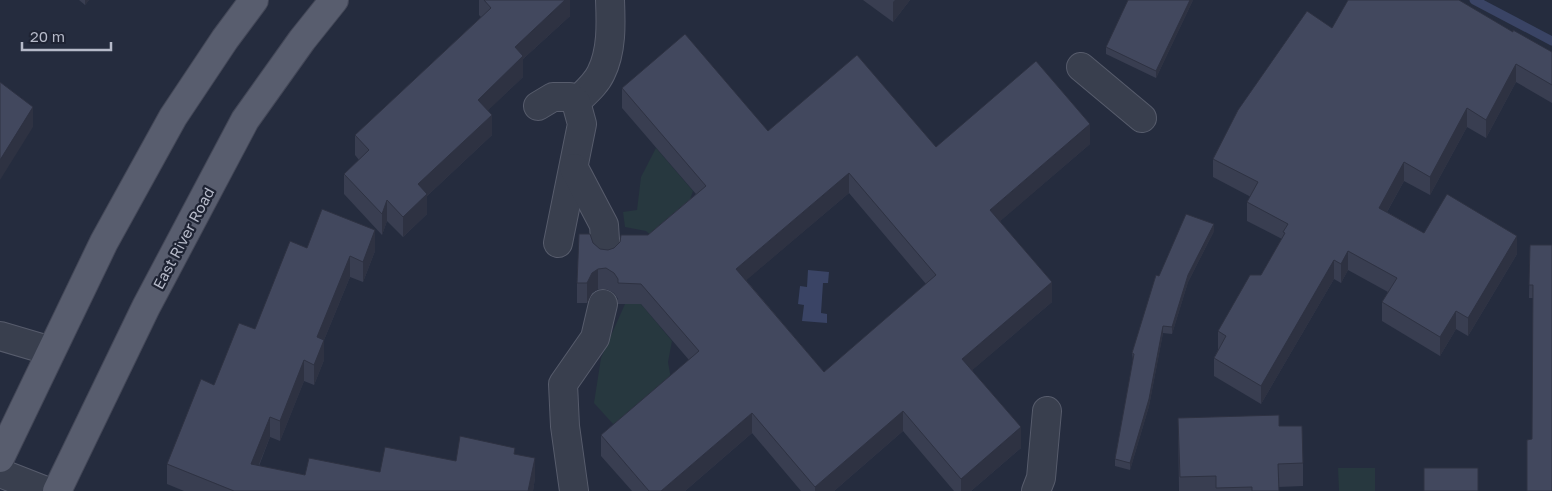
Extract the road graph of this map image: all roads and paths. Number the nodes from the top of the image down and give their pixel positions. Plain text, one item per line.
1 (254, 0) edge
2 (334, 0) edge
3 (610, 0) edge
4 (1080, 68) dead end
5 (576, 102) junction
6 (538, 106) dead end
7 (1142, 118) dead end
8 (574, 168) junction
9 (558, 243) dead end
10 (606, 255) edge
11 (603, 304) dead end
12 (0, 336) edge
13 (50, 351) junction
14 (1047, 411) dead end
15 (0, 458) edge
16 (0, 473) edge
17 (46, 491) edge
18 (57, 491) edge
19 (574, 491) edge
20 (1036, 491) edge

1 - 13 main road
2 - 18 main road, East River Road
3 - 5 street
4 - 7 street
5 - 6 street
5 - 8 street
8 - 9 street
8 - 10 street
11 - 19 street
12 - 13 street
13 - 15 main road
14 - 20 street
16 - 17 street

